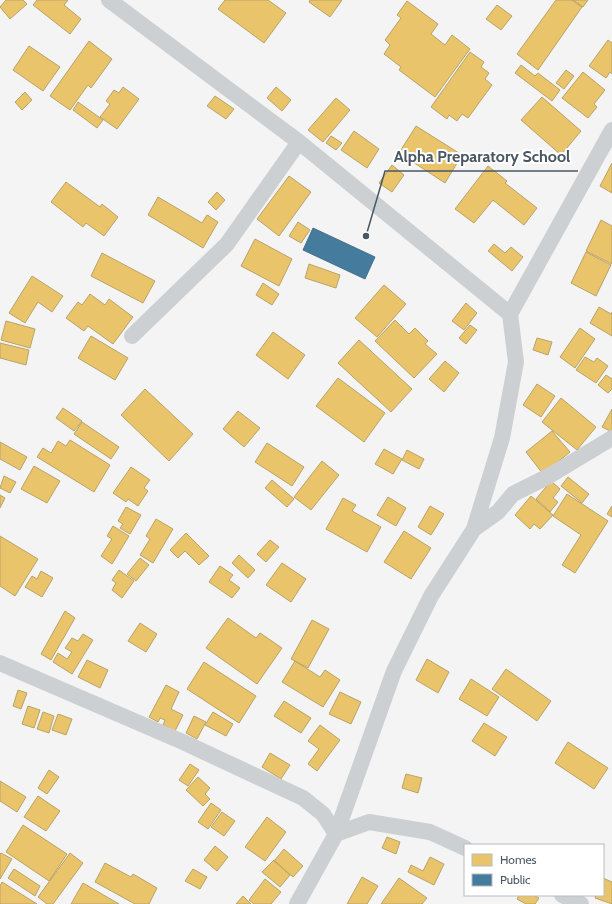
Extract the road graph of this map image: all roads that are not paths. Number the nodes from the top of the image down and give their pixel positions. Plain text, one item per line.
1 (109, 0) edge
2 (612, 130) edge
3 (298, 142) junction
4 (510, 314) junction
5 (132, 336) dead end
6 (612, 438) edge
7 (474, 529) junction
8 (0, 663) edge
9 (336, 834) junction
10 (464, 848) edge
11 (564, 896) edge
12 (296, 904) edge
13 (581, 904) edge

1 - 3 street
2 - 4 street
3 - 4 street
3 - 5 street
4 - 7 street
6 - 7 street
7 - 9 street
8 - 9 street
9 - 10 street
9 - 12 street
11 - 13 street

